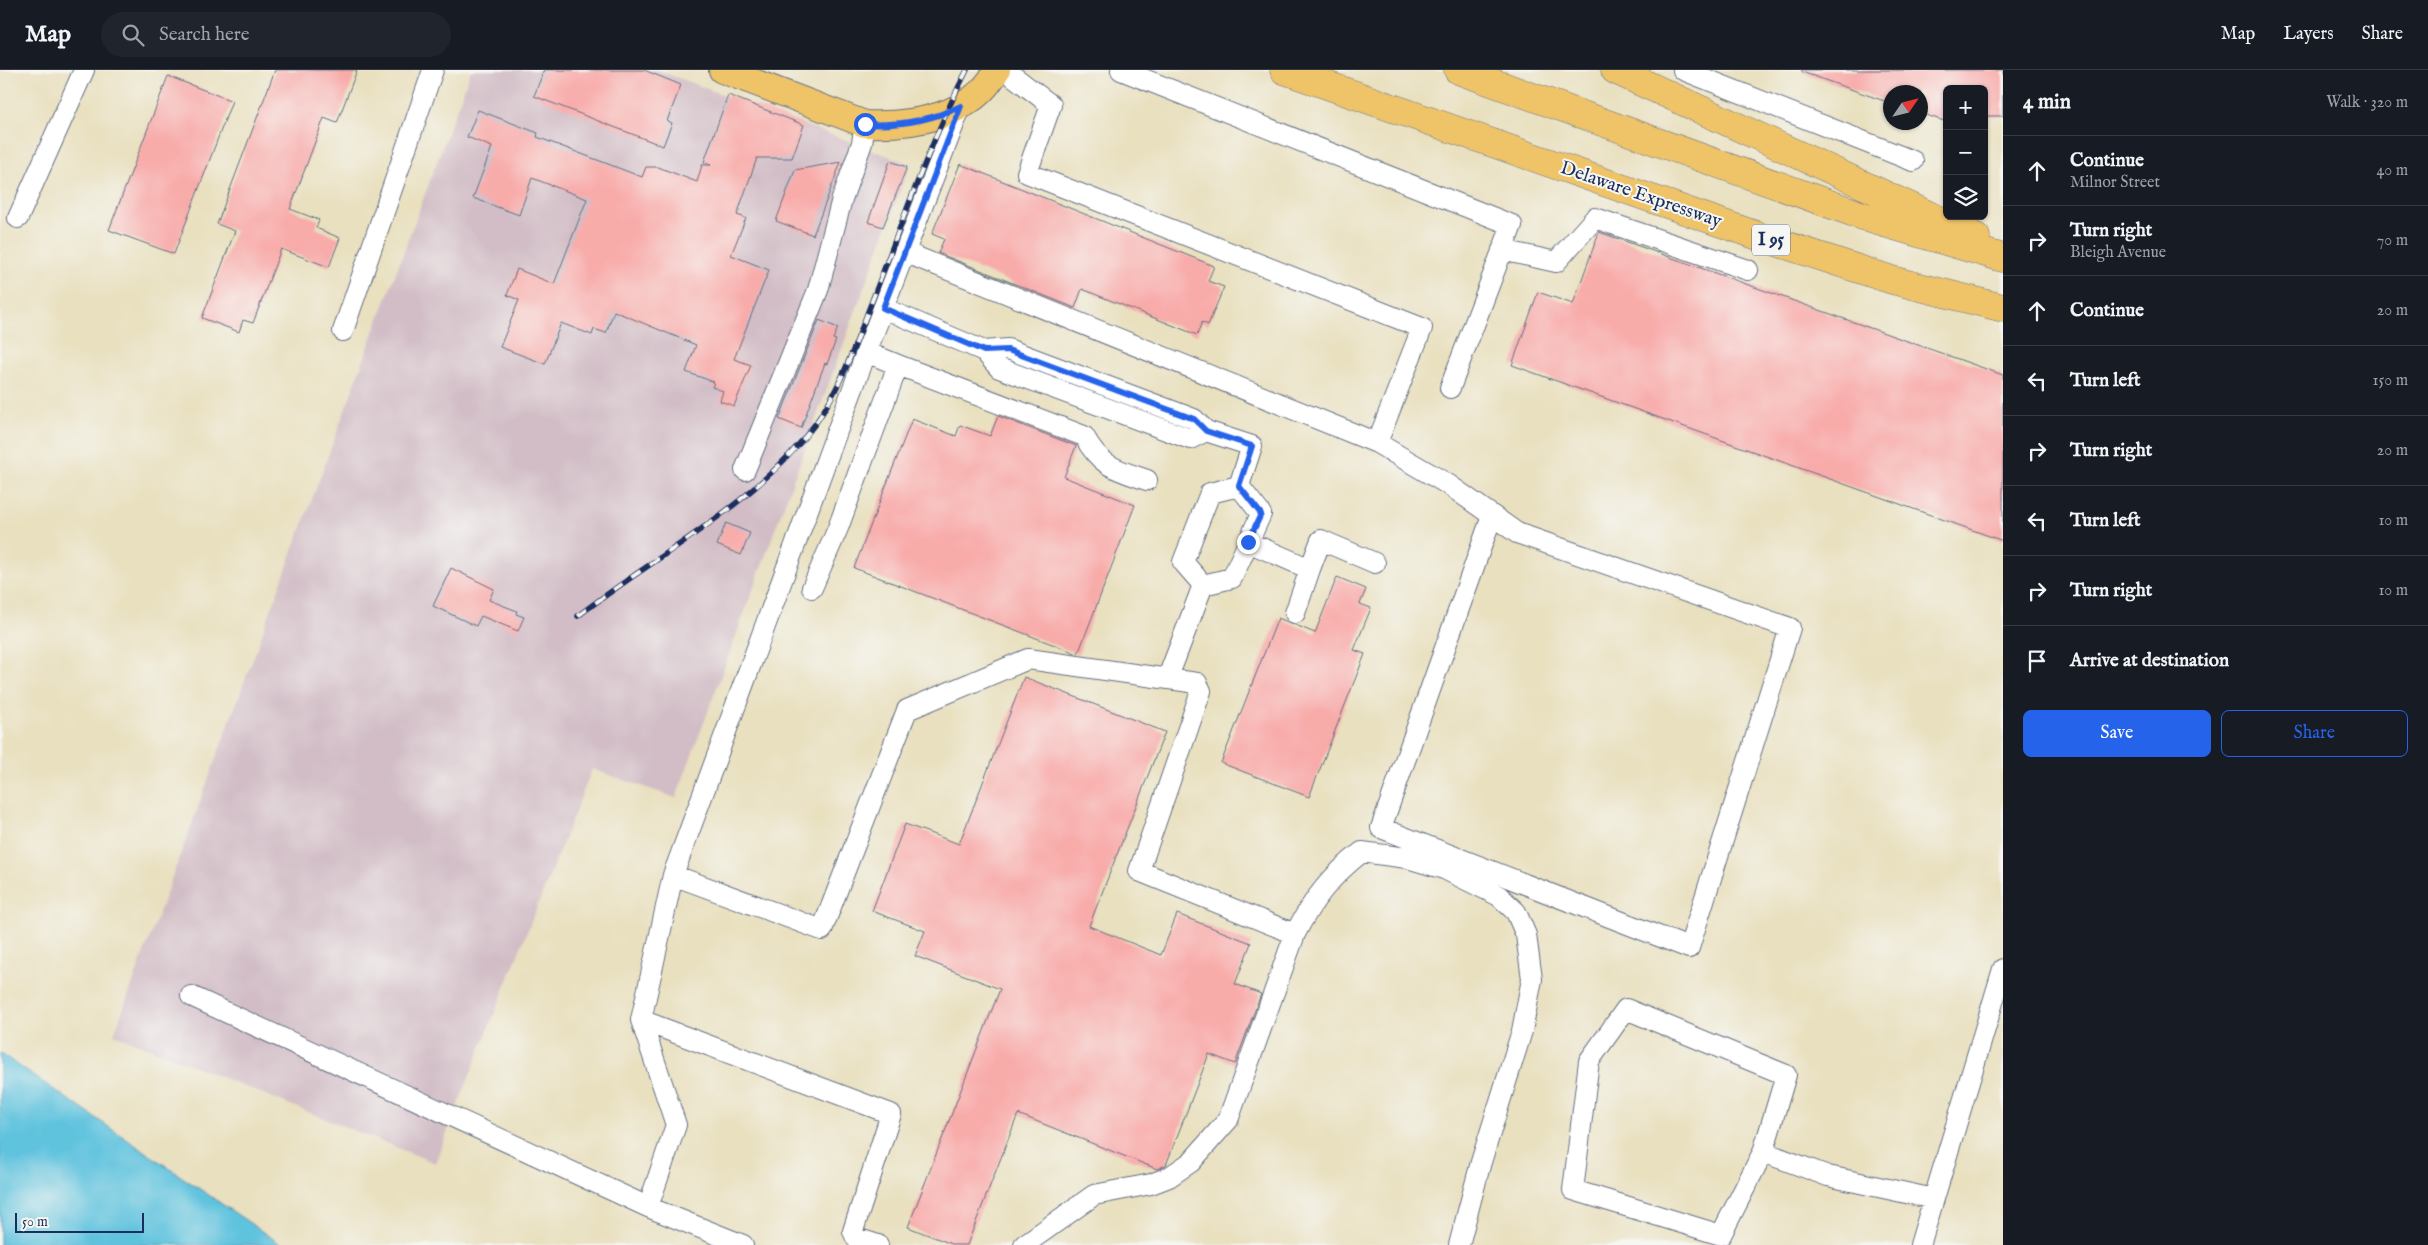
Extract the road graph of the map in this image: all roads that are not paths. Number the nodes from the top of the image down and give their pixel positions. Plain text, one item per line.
1 (84, 70) edge
2 (433, 70) edge
3 (722, 70) edge
4 (997, 70) edge
5 (1005, 70) edge
6 (1120, 70) edge
7 (1284, 70) edge
8 (1458, 70) edge
9 (1615, 70) edge
10 (1683, 70) edge
11 (961, 106) junction
12 (865, 124) junction
13 (1913, 160) dead end
14 (18, 218) dead end
15 (2003, 248) edge
16 (1502, 250) junction
17 (2003, 258) edge
18 (902, 260) junction
19 (1748, 270) dead end
20 (883, 308) junction
21 (2003, 308) edge
22 (342, 330) dead end
23 (866, 352) junction
24 (898, 365) junction
25 (1450, 388) dead end
26 (1377, 443) junction
27 (745, 470) dead end
28 (1147, 480) dead end
29 (1239, 486) junction
30 (1492, 516) junction
31 (1248, 542) junction
32 (1375, 563) dead end
33 (1310, 569) junction
34 (1203, 585) junction
35 (812, 588) dead end
36 (1296, 613) dead end
37 (1168, 677) junction
38 (673, 875) junction
39 (1295, 934) junction
40 (2003, 969) edge
41 (191, 996) dead end
42 (641, 1020) junction
43 (1763, 1152) junction
44 (1934, 1199) junction
45 (648, 1207) junction
46 (742, 1245) edge
47 (878, 1245) edge
48 (1024, 1245) edge
49 (1459, 1245) edge
50 (1920, 1245) edge

1 - 14 street
2 - 22 street
3 - 12 main road
4 - 11 main road
5 - 26 street
6 - 16 street
7 - 21 highway, Delaware Expressway / I 95
8 - 17 highway
9 - 15 highway
10 - 13 street
11 - 12 main road
11 - 18 street
12 - 27 street
16 - 19 street
16 - 25 street
18 - 20 street
18 - 26 street
20 - 23 street
20 - 29 street
23 - 24 street
23 - 38 street
24 - 28 street
24 - 35 street
26 - 30 street
29 - 31 street
29 - 34 street
30 - 30 street
31 - 33 street
31 - 34 street
32 - 33 street
33 - 36 street
34 - 37 street
37 - 38 street
37 - 39 street
38 - 42 street
39 - 48 street
39 - 49 street
40 - 44 street
41 - 45 street
42 - 45 street
42 - 47 street
43 - 43 street
43 - 44 street
44 - 50 street
45 - 46 street

